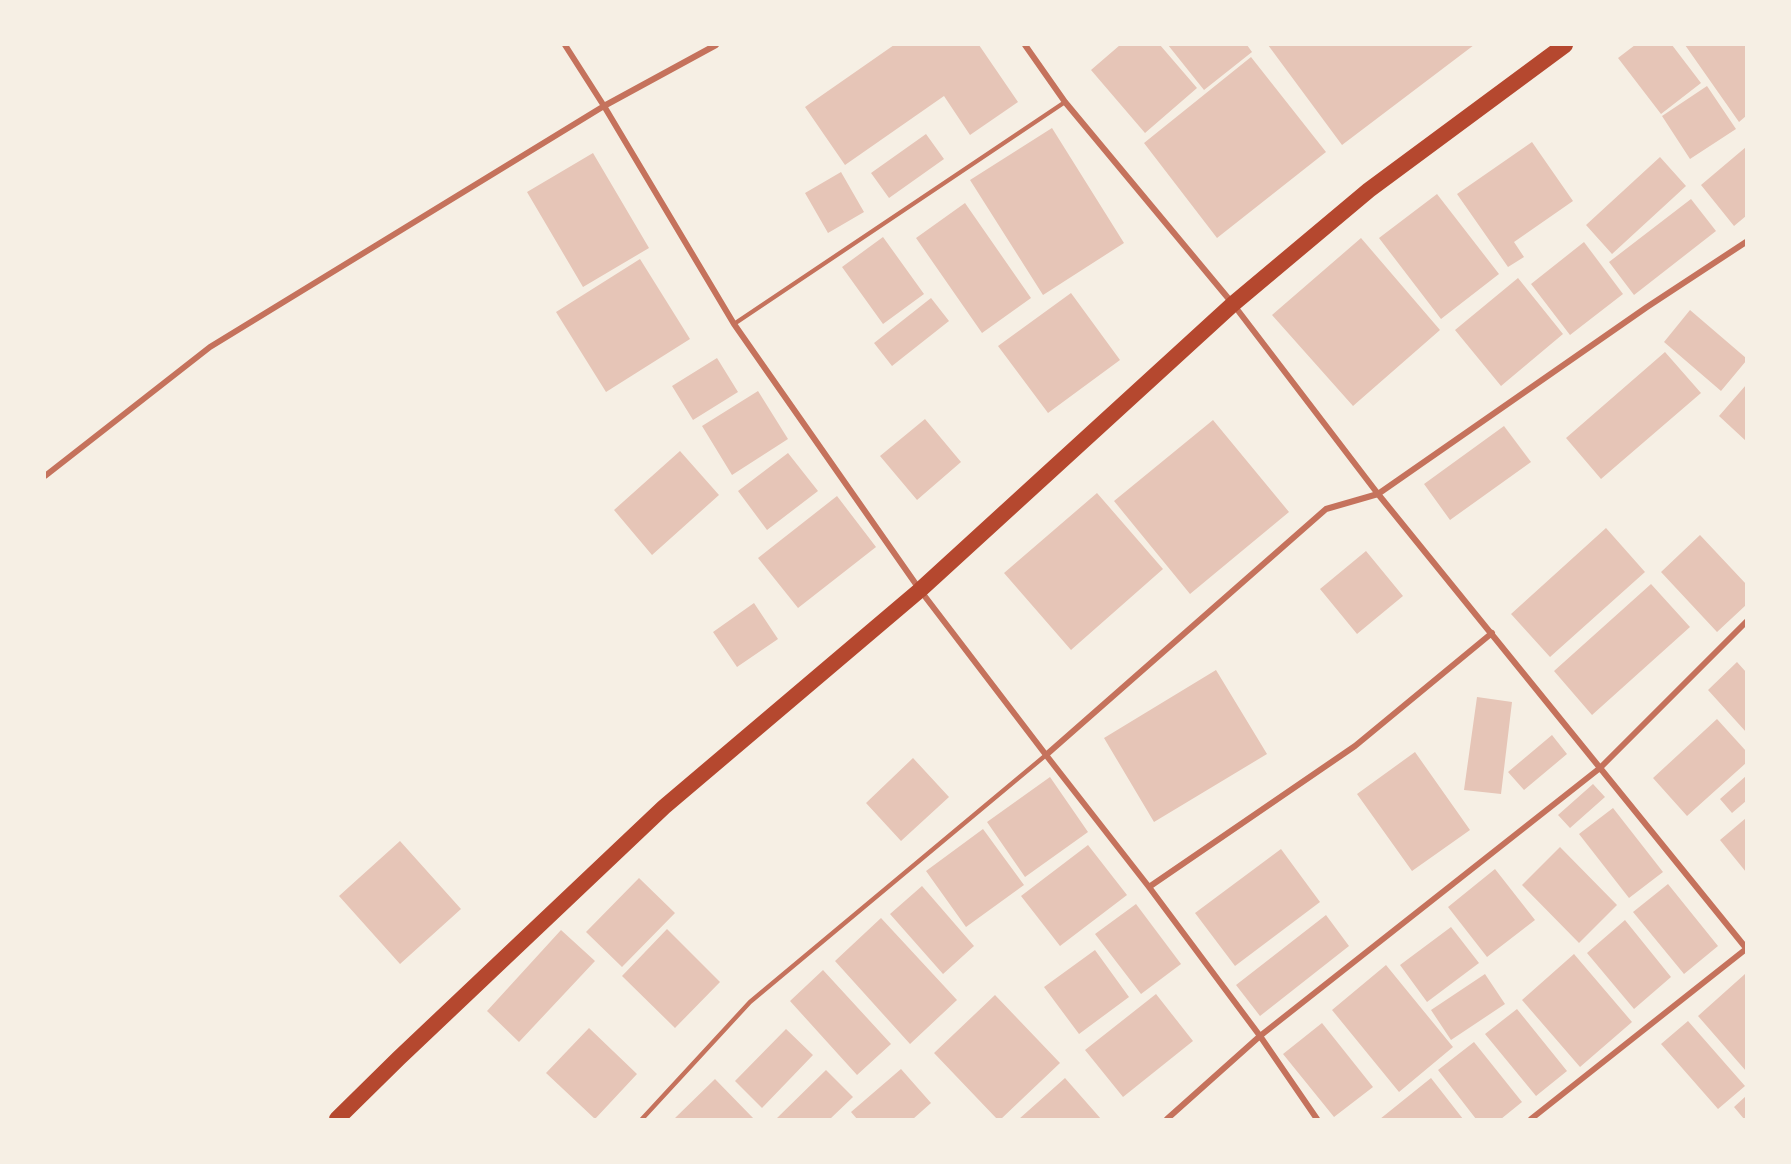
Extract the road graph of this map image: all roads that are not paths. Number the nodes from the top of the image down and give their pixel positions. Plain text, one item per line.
1 (565, 45) edge
2 (716, 45) edge
3 (1025, 45) edge
4 (1565, 45) edge
5 (1065, 102) junction
6 (604, 106) junction
7 (1746, 242) edge
8 (1233, 304) junction
9 (734, 324) junction
10 (45, 476) edge
11 (1378, 494) junction
12 (920, 590) junction
13 (1746, 622) edge
14 (1492, 633) junction
15 (1046, 755) junction
16 (1600, 768) junction
17 (1149, 887) junction
18 (1746, 948) edge
19 (1260, 1036) junction
20 (337, 1119) edge
21 (642, 1119) edge
22 (1167, 1119) edge
23 (1317, 1119) edge
24 (1531, 1119) edge

1 - 6 street
2 - 6 street
3 - 5 street
4 - 8 highway
5 - 8 street
5 - 9 lane
6 - 9 street
6 - 10 street
7 - 11 street
8 - 11 street
8 - 12 highway
9 - 12 street
11 - 14 street
11 - 15 street
12 - 15 street
12 - 20 highway
13 - 16 street
14 - 16 street
14 - 17 street
15 - 17 street
15 - 21 lane
16 - 18 street
16 - 19 street
17 - 19 street
18 - 24 street
19 - 22 street
19 - 23 street

